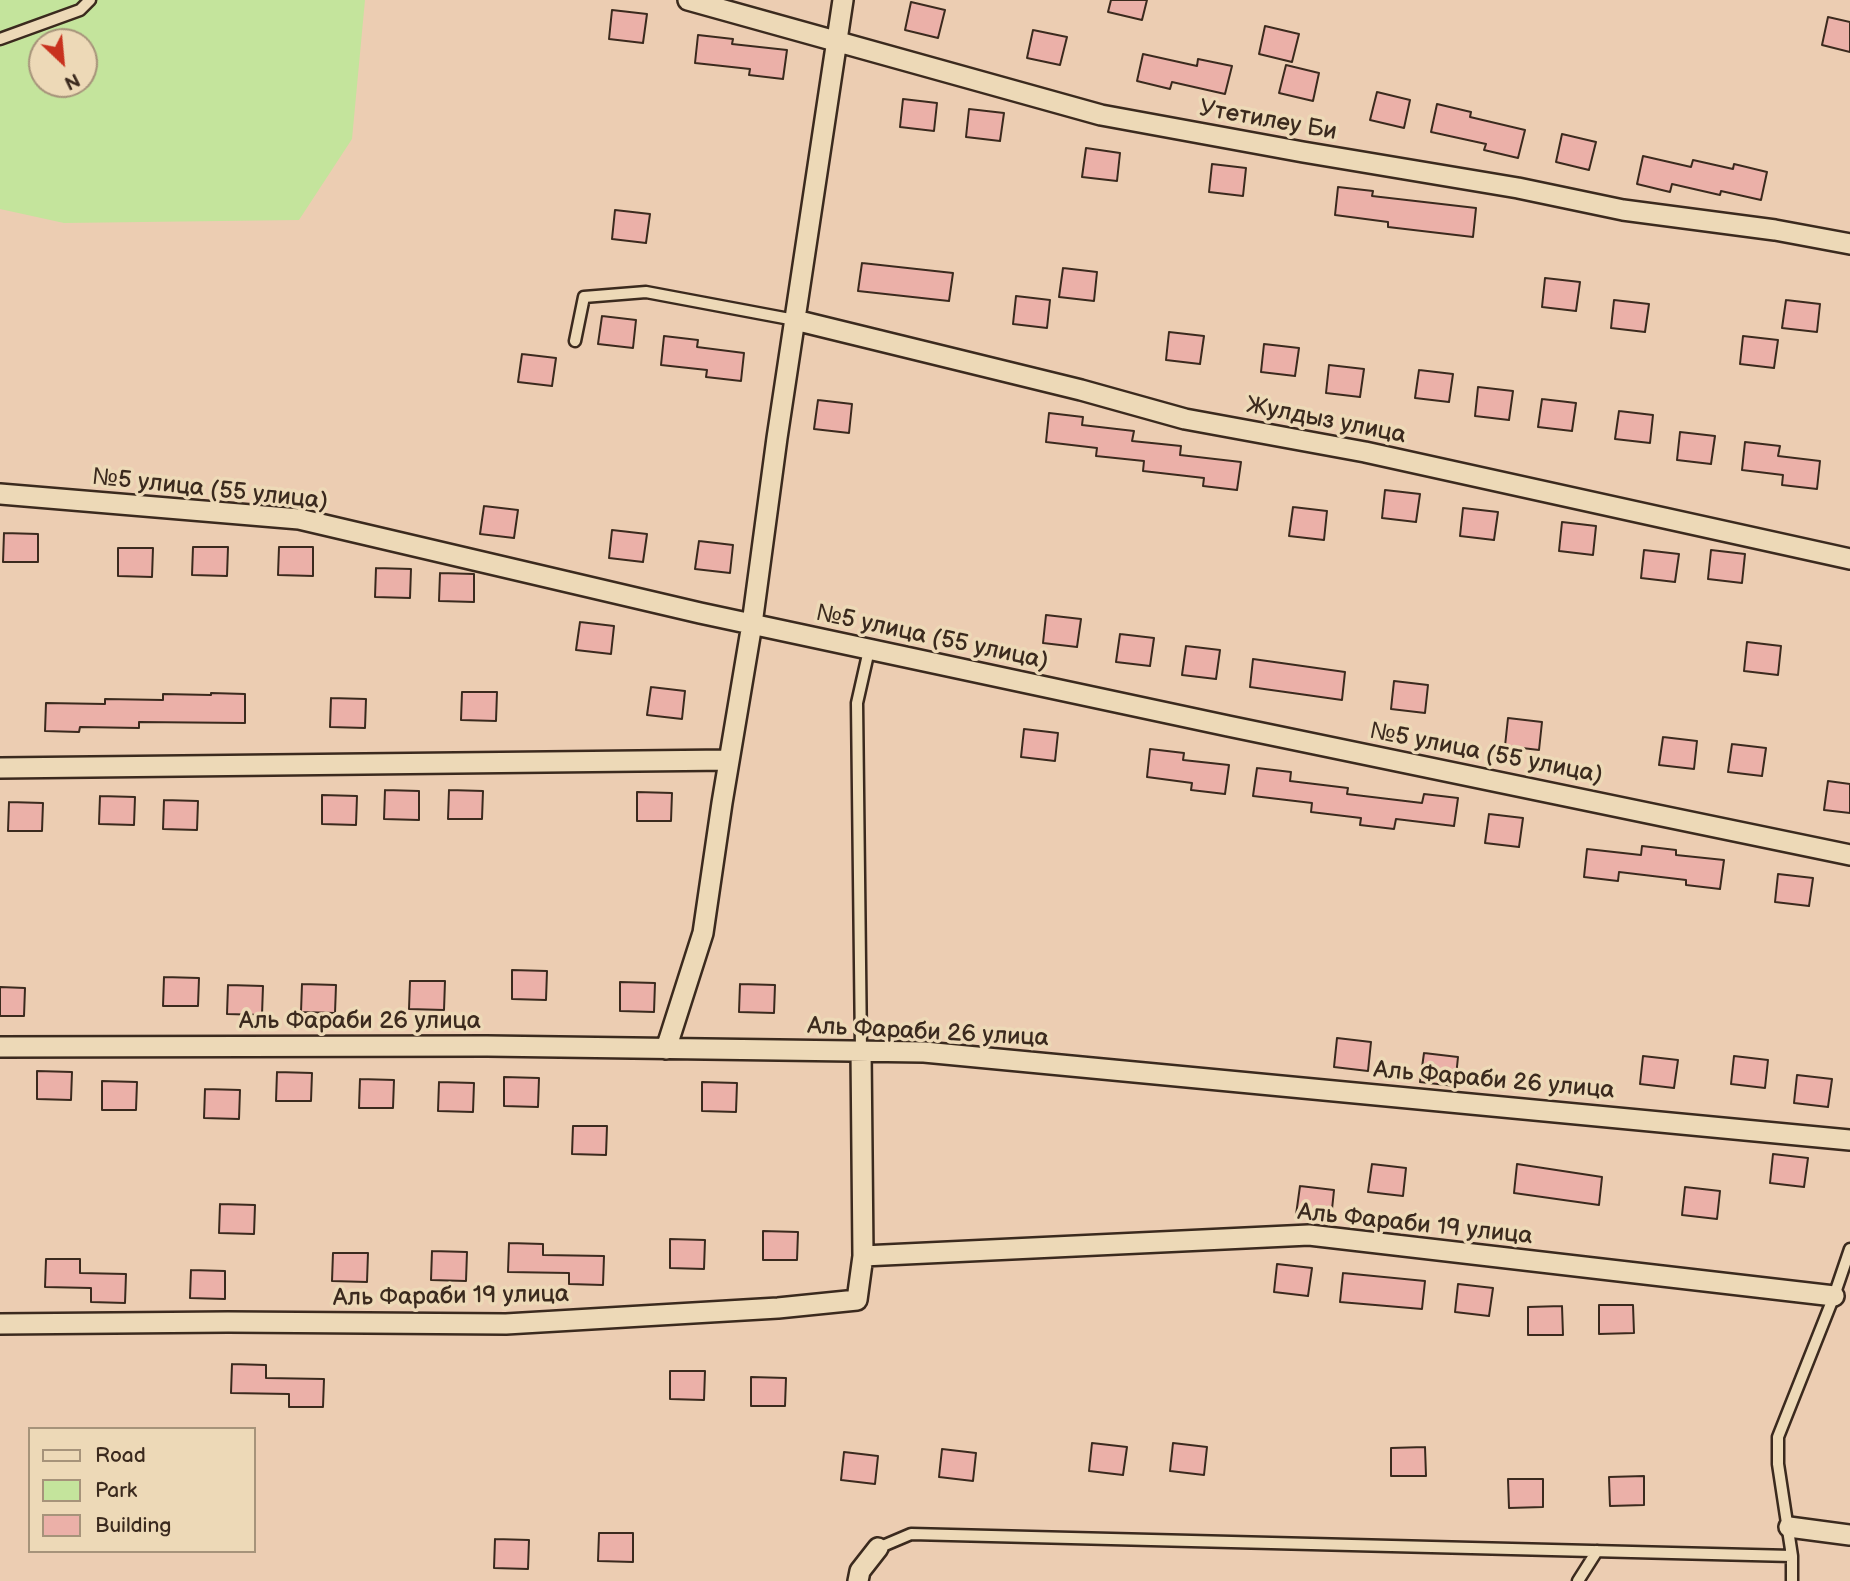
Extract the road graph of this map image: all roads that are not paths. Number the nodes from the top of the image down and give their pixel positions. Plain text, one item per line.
1 (90, 0) edge
2 (688, 0) edge
3 (843, 0) edge
4 (0, 39) edge
5 (836, 43) junction
6 (1850, 244) edge
7 (795, 320) junction
8 (575, 341) dead end
9 (0, 494) edge
10 (1850, 559) edge
11 (752, 624) junction
12 (869, 650) junction
13 (729, 760) junction
14 (0, 768) edge
15 (1850, 855) edge
16 (0, 1047) edge
17 (666, 1049) junction
18 (861, 1050) junction
19 (1850, 1140) edge
20 (1850, 1249) edge
21 (863, 1256) junction
22 (1834, 1296) junction
23 (0, 1324) edge
24 (1789, 1527) junction
25 (1850, 1535) edge
26 (878, 1548) joint
27 (1597, 1551) junction
28 (1792, 1556) junction
29 (858, 1581) edge
30 (1578, 1581) edge
31 (1792, 1581) edge

1 - 4 lane
2 - 5 street, Утетилеу Би
3 - 5 street
5 - 6 street, Утетилеу Би
5 - 7 street
7 - 8 lane
7 - 10 street, Жулдыз улица
7 - 11 street
9 - 11 street, №5 улица (55 улица)
11 - 12 street, №5 улица (55 улица)
11 - 13 street
12 - 15 street, №5 улица (55 улица)
12 - 18 lane
13 - 14 street
13 - 17 street
16 - 17 street, Аль Фараби 26 улица
17 - 18 street, Аль Фараби 26 улица
18 - 19 street, Аль Фараби 26 улица
18 - 21 street, Аль Фараби 19 улица
20 - 22 lane
21 - 22 street, Аль Фараби 19 улица
21 - 23 street, Аль Фараби 19 улица
22 - 24 lane
24 - 25 street
24 - 28 lane
26 - 27 lane
26 - 29 street
27 - 28 lane
27 - 30 lane
28 - 31 lane

